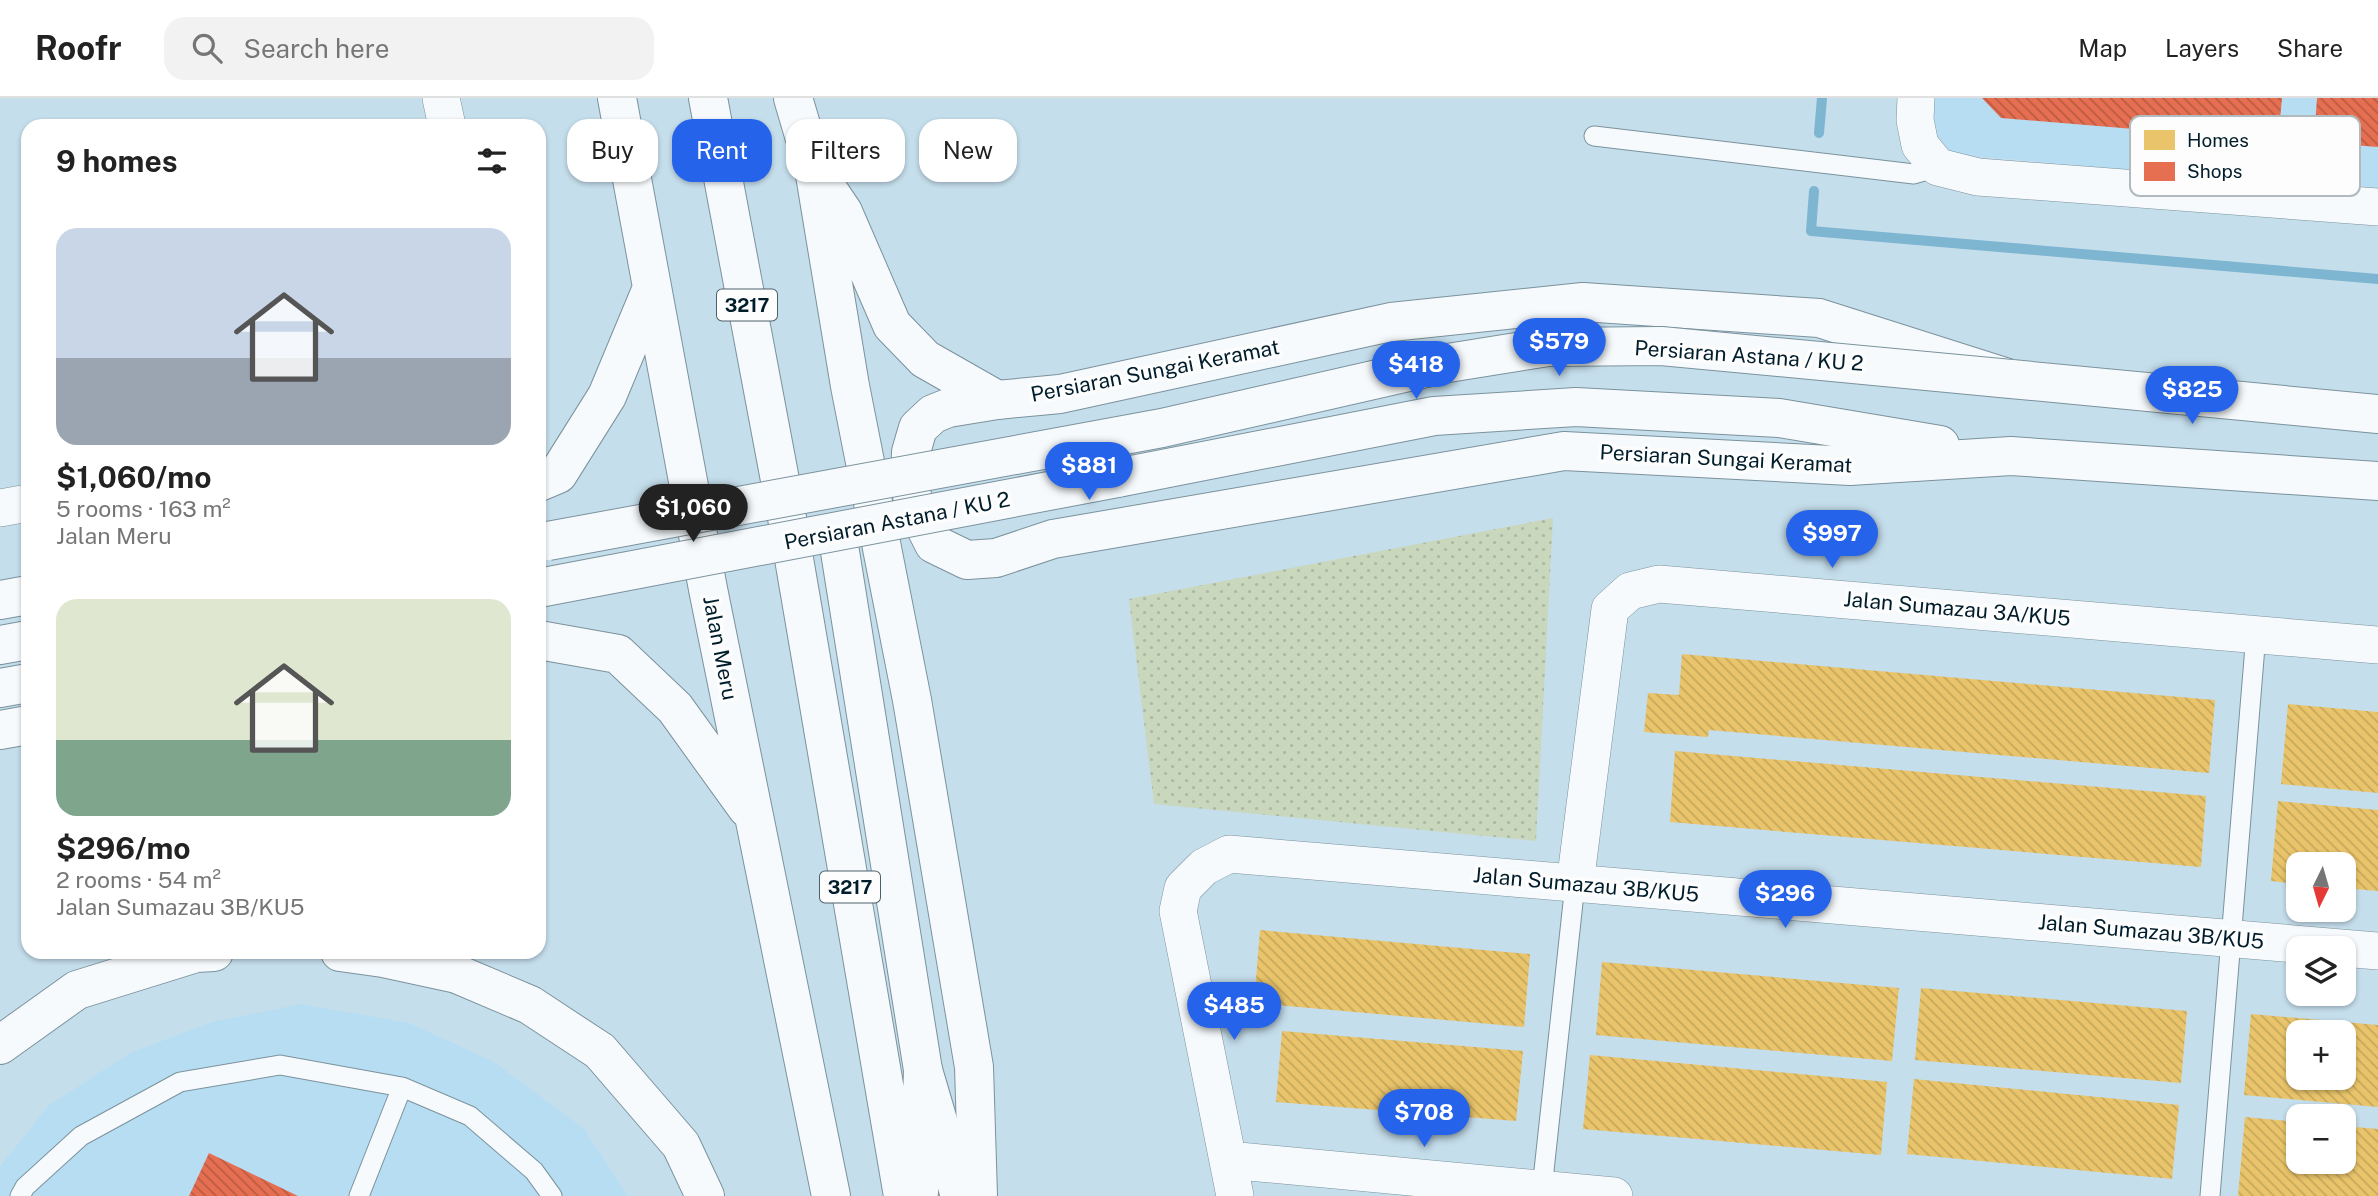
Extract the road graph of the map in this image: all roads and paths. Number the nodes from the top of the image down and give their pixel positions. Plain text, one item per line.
1 (441, 98) edge
2 (617, 98) edge
3 (708, 98) edge
4 (793, 98) edge
5 (1916, 98) edge
6 (446, 119) edge
7 (799, 119) edge
8 (1594, 136) dead end
9 (1938, 167) junction
10 (816, 182) edge
11 (823, 182) edge
12 (2130, 188) edge
13 (2231, 196) edge
14 (2378, 207) edge
15 (652, 288) junction
16 (2011, 379) junction
17 (998, 400) junction
18 (2378, 414) edge
19 (2004, 456) junction
20 (546, 479) edge
21 (2378, 481) edge
22 (827, 489) junction
23 (21, 504) edge
24 (0, 508) edge
25 (837, 533) junction
26 (546, 542) edge
27 (546, 587) edge
28 (21, 596) edge
29 (0, 600) edge
30 (2256, 634) junction
31 (21, 641) edge
32 (546, 641) edge
33 (0, 645) edge
34 (2378, 645) edge
35 (21, 684) edge
36 (0, 688) edge
37 (21, 726) edge
38 (0, 730) edge
39 (754, 818) junction
40 (1575, 884) junction
41 (2229, 938) junction
42 (2378, 951) edge
43 (177, 959) edge
44 (388, 959) edge
45 (0, 1045) edge
46 (923, 1070) junction
47 (402, 1087) junction
48 (1228, 1160) junction
49 (1542, 1193) edge
50 (20, 1196) edge
51 (359, 1196) edge
52 (552, 1196) edge
53 (705, 1196) edge
54 (831, 1196) edge
55 (903, 1196) edge
56 (919, 1196) edge
57 (960, 1196) edge
58 (978, 1196) edge
59 (1235, 1196) edge
60 (1614, 1196) edge
61 (2210, 1196) edge

1 - 6 street
2 - 15 main road, Jalan Meru
3 - 55 main road, 3217
4 - 7 main road
5 - 9 street
8 - 9 lane
9 - 12 street
10 - 58 main road
11 - 17 main road
13 - 14 street
15 - 20 main road
15 - 39 main road, Jalan Meru
16 - 17 main road, Persiaran Sungai Keramat
16 - 18 main road, Persiaran Sungai Keramat
16 - 22 main road, Persiaran Astana / KU 2, bridge
17 - 19 main road, Persiaran Sungai Keramat
19 - 21 main road, Persiaran Sungai Keramat
19 - 25 main road, Persiaran Astana / KU 2, bridge
22 - 25 main road
22 - 26 main road, Persiaran Astana / KU 2, bridge
23 - 24 street
25 - 27 main road, Persiaran Astana / KU 2, bridge
25 - 46 main road, 3217
28 - 29 main road
30 - 34 street, Jalan Sumazau 3A/KU5
30 - 40 street, Jalan Sumazau 3A/KU5
30 - 41 lane
31 - 33 main road
32 - 39 main road
35 - 36 main road
37 - 38 main road
39 - 54 main road, Jalan Meru
40 - 41 street, Jalan Sumazau 3B/KU5
40 - 48 street, Jalan Sumazau 3B/KU5
40 - 49 lane
41 - 42 street, Jalan Sumazau 3B/KU5
41 - 61 lane
43 - 45 main road
44 - 53 main road
46 - 56 main road, 3217
46 - 57 main road
47 - 50 lane
47 - 51 lane
47 - 52 lane
48 - 49 street
48 - 59 street
49 - 60 street

